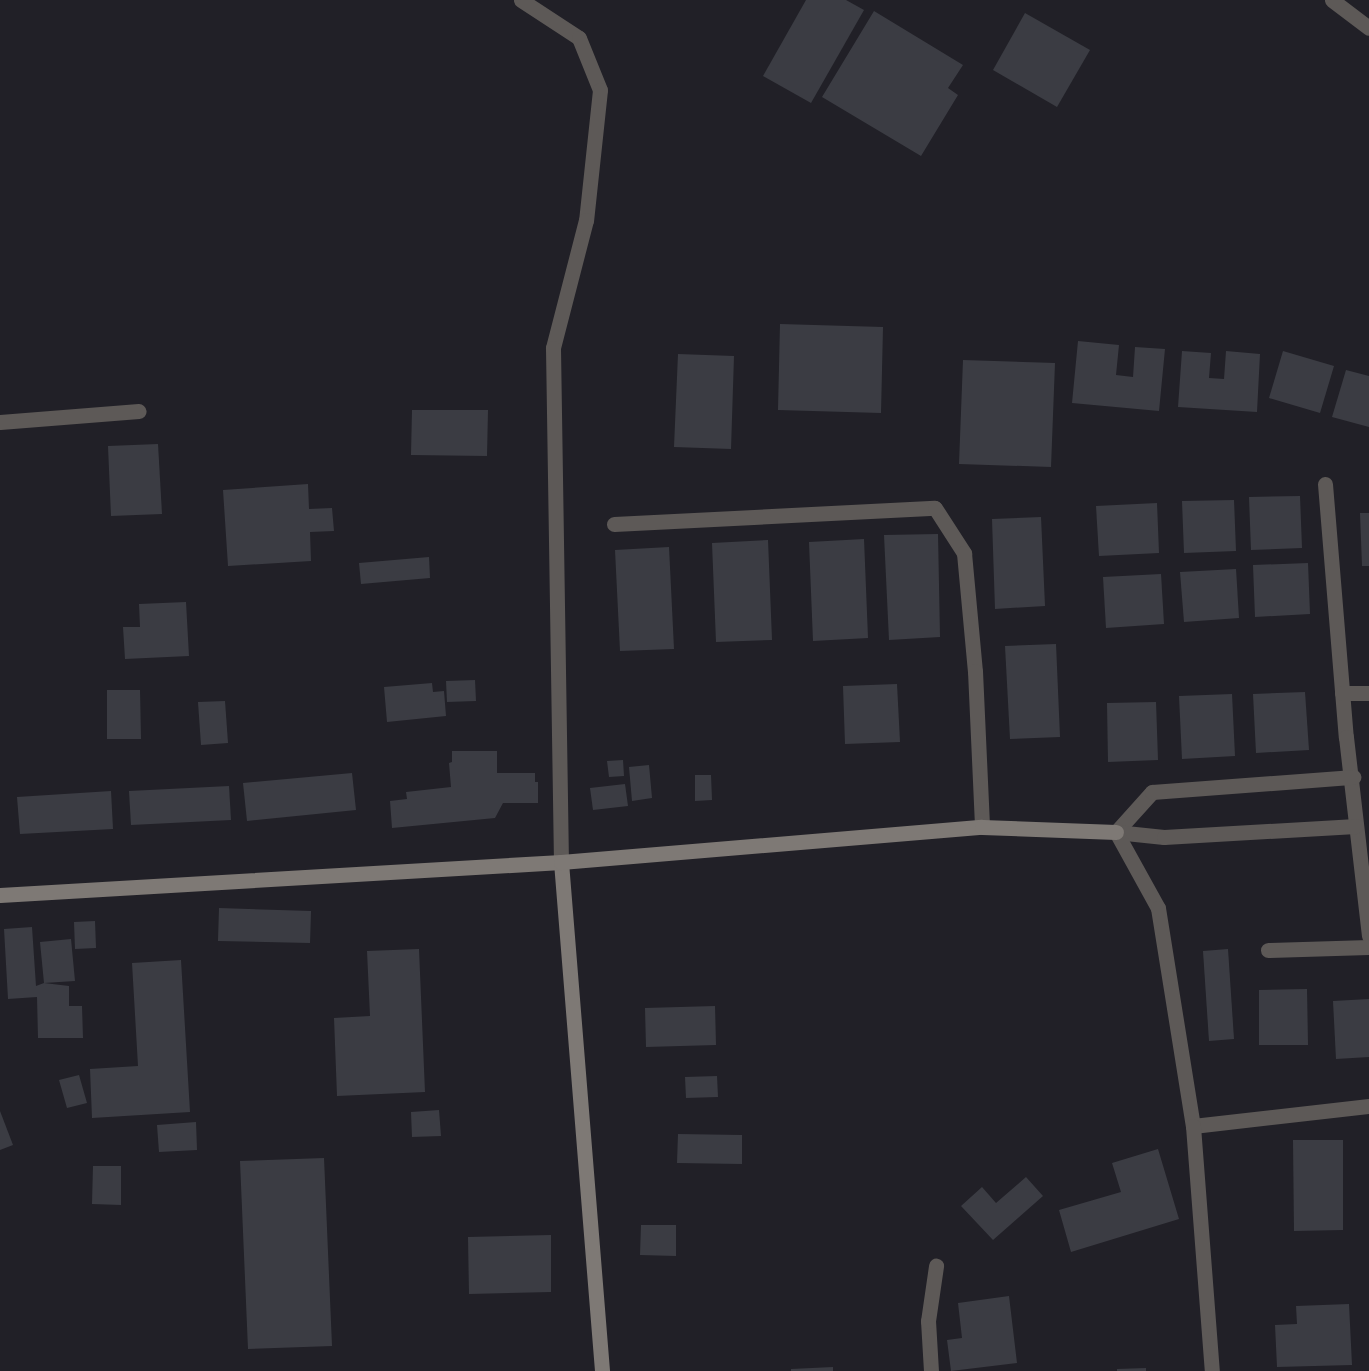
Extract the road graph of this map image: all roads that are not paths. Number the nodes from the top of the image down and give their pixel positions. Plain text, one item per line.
1 (521, 0) edge
2 (1332, 0) edge
3 (1369, 28) edge
4 (139, 411) dead end
5 (0, 422) edge
6 (1325, 484) dead end
7 (614, 524) dead end
8 (1342, 693) junction
9 (1369, 693) edge
10 (1353, 777) junction
11 (1356, 825) junction
12 (982, 827) junction
13 (1116, 832) junction
14 (561, 862) junction
15 (0, 895) edge
16 (1369, 936) edge
17 (1369, 947) edge
18 (1268, 950) dead end
19 (1369, 1106) edge
20 (1193, 1126) junction
21 (936, 1266) dead end
22 (602, 1371) edge
23 (931, 1371) edge
24 (1212, 1371) edge

1 - 14 street
2 - 3 street
4 - 5 street
6 - 8 street
7 - 12 street
8 - 9 street
8 - 10 street
10 - 11 street
10 - 13 street
11 - 13 street
11 - 16 street
12 - 13 main road
12 - 14 main road
13 - 20 street
14 - 15 main road
14 - 22 main road
17 - 18 street
19 - 20 street
20 - 24 street
21 - 23 street

